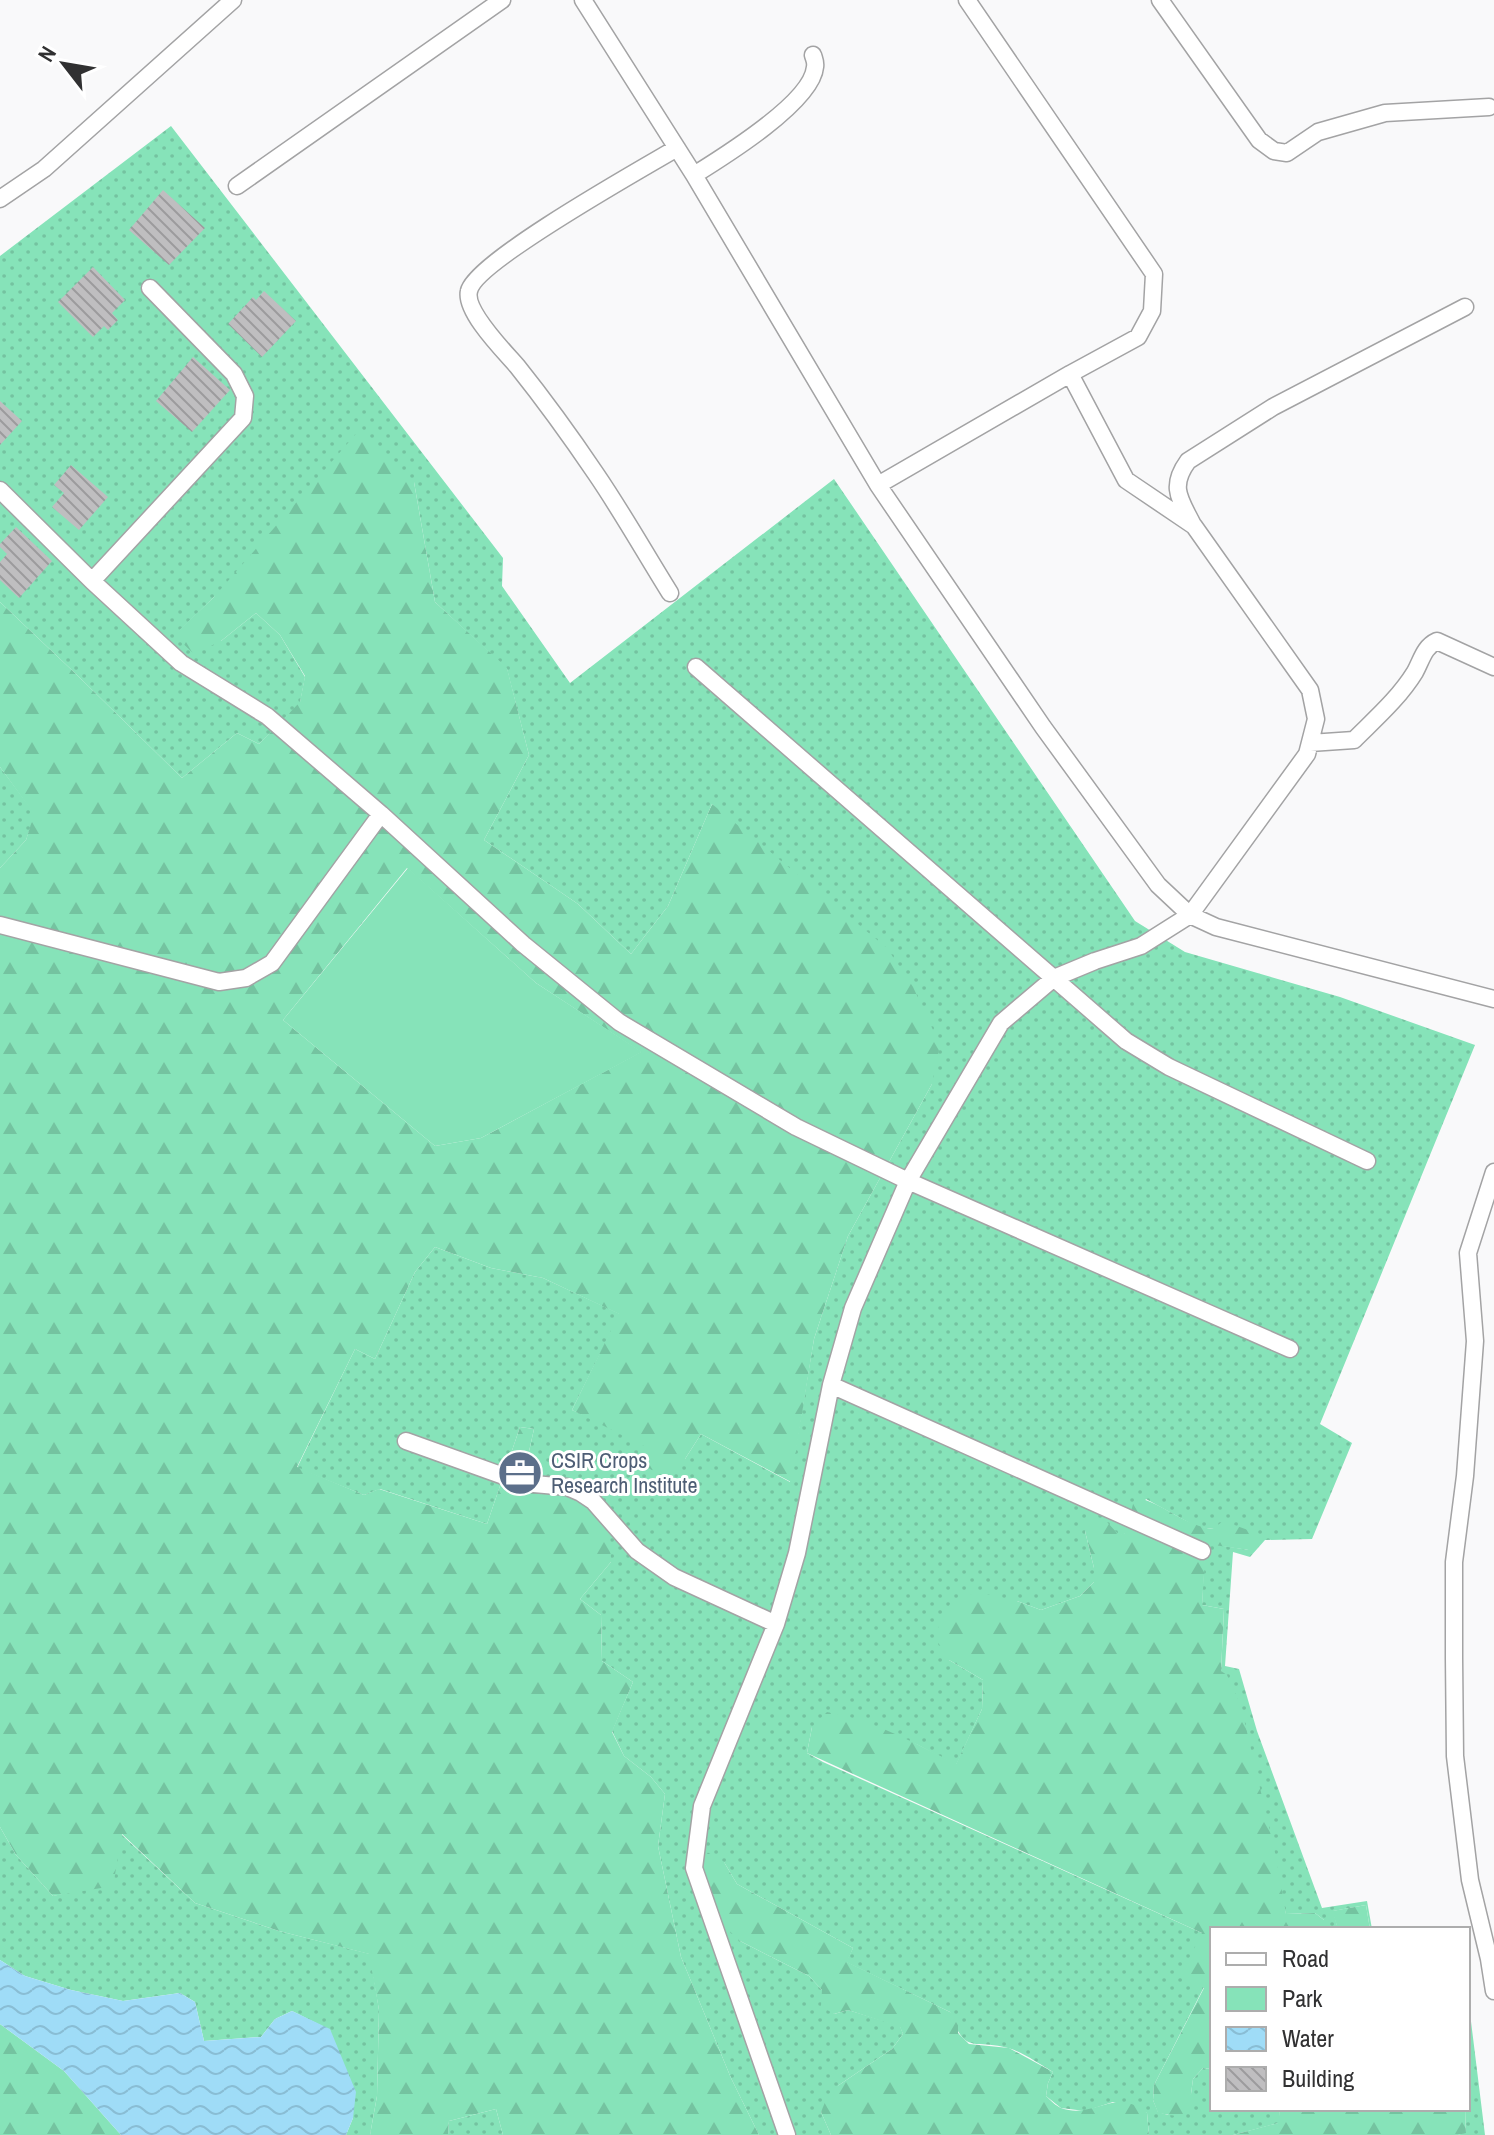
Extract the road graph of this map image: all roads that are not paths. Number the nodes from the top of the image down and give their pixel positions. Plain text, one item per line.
1 (233, 0) edge
2 (502, 0) edge
3 (583, 0) edge
4 (967, 0) edge
5 (1160, 0) edge
6 (813, 55) dead end
7 (1489, 107) dead end
8 (677, 148) junction
9 (694, 175) junction
10 (237, 186) dead end
11 (0, 199) edge
12 (150, 288) dead end
13 (1465, 307) dead end
14 (1070, 374) junction
15 (878, 485) junction
16 (0, 490) edge
17 (1194, 526) junction
18 (92, 581) junction
19 (670, 593) dead end
20 (696, 667) dead end
21 (1494, 667) edge
22 (1310, 743) junction
23 (381, 814) junction
24 (1190, 915) junction
25 (0, 925) edge
26 (1054, 978) junction
27 (1494, 999) edge
28 (1367, 1161) dead end
29 (1494, 1172) edge
30 (908, 1181) junction
31 (1290, 1349) dead end
32 (831, 1385) junction
33 (406, 1441) dead end
34 (1202, 1551) dead end
35 (776, 1624) junction
36 (1494, 1991) edge
37 (787, 2135) edge

1 - 11 street
2 - 10 street
3 - 8 street
4 - 14 street
5 - 7 street
6 - 9 street
8 - 9 street
8 - 19 street
9 - 15 street
12 - 18 street
13 - 17 street
14 - 15 street
14 - 17 street
15 - 24 street
16 - 18 street
17 - 22 street
18 - 23 street
20 - 26 street
21 - 22 street
22 - 24 street
23 - 25 street
23 - 30 street
24 - 26 street
24 - 27 street
26 - 28 street
26 - 30 street
29 - 36 street
30 - 31 street
30 - 32 street
32 - 34 street
32 - 35 street
33 - 35 street
35 - 37 street

